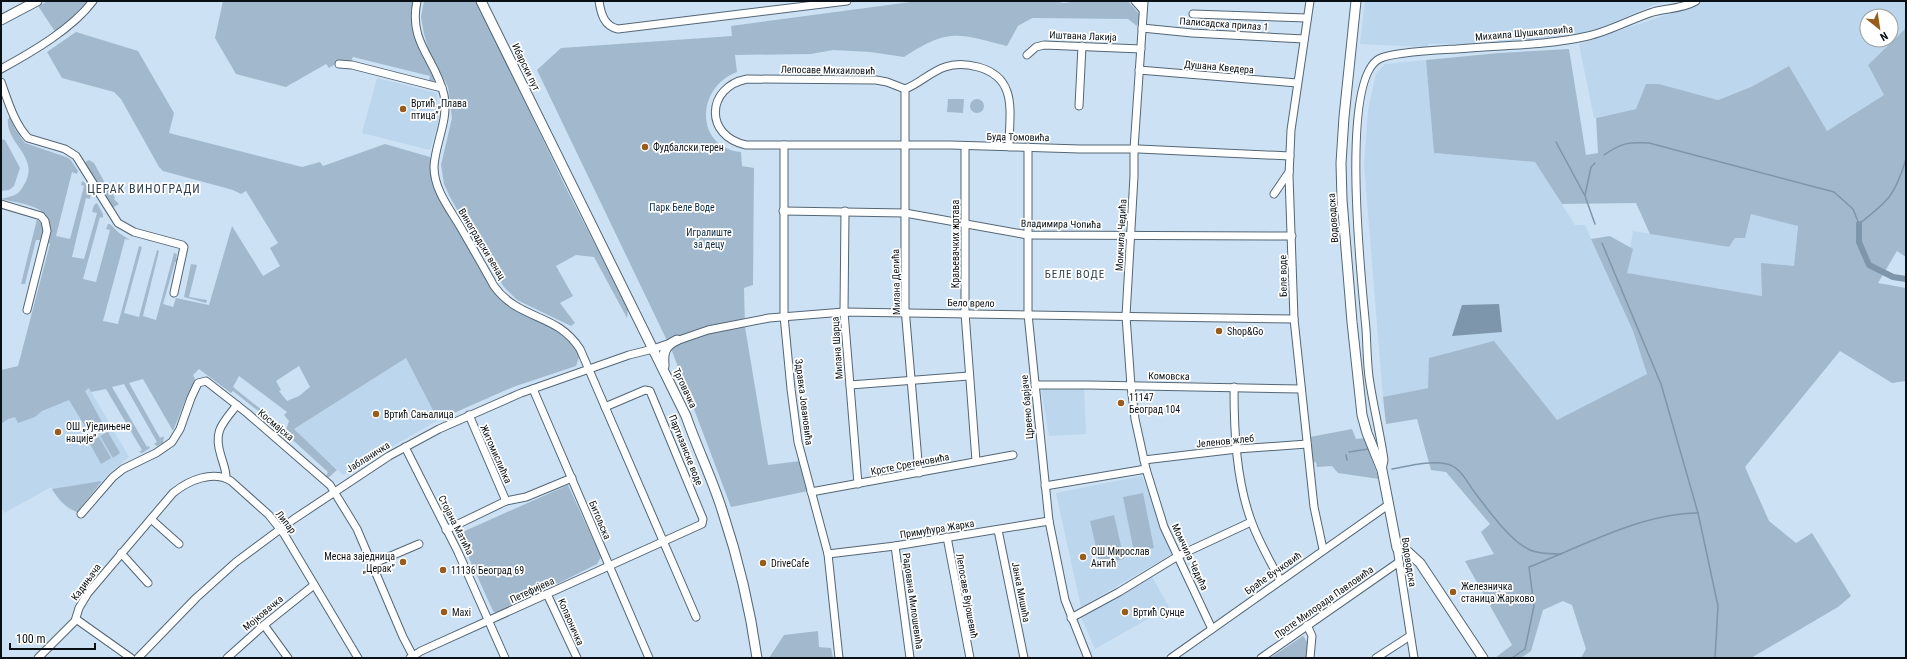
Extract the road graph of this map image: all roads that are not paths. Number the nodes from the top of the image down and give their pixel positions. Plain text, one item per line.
1 (37, 1) edge
2 (93, 1) edge
3 (416, 1) edge
4 (481, 1) edge
5 (598, 1) edge
6 (847, 1) edge
7 (1135, 1) edge
8 (1144, 1) edge
9 (1310, 1) edge
10 (1356, 1) edge
11 (1696, 1) edge
12 (800, 4) edge
13 (1143, 10) junction
14 (1193, 14) dead end
15 (1307, 18) junction
16 (1, 20) edge
17 (1142, 28) junction
18 (1304, 39) junction
19 (1082, 46) junction
20 (1141, 49) junction
21 (1027, 55) dead end
22 (1375, 63) joint
23 (339, 64) dead end
24 (1, 69) edge
25 (1139, 70) junction
26 (1, 82) edge
27 (1297, 83) junction
28 (442, 88) junction
29 (905, 89) junction
30 (1078, 106) dead end
31 (551, 143) joint
32 (746, 145) joint
33 (784, 145) junction
34 (905, 145) junction
35 (965, 146) junction
36 (1009, 147) junction
37 (1028, 147) junction
38 (1134, 149) junction
39 (1290, 156) junction
40 (1289, 170) junction
41 (1274, 194) dead end
42 (1, 204) edge
43 (783, 211) junction
44 (845, 211) junction
45 (905, 213) junction
46 (965, 223) junction
47 (1028, 235) junction
48 (1130, 235) junction
49 (1292, 236) junction
50 (174, 293) dead end
51 (27, 310) dead end
52 (844, 312) junction
53 (906, 313) junction
54 (965, 313) junction
55 (1028, 314) junction
56 (784, 316) junction
57 (1126, 316) junction
58 (1294, 319) junction
59 (677, 340) junction
60 (653, 349) junction
61 (589, 368) junction
62 (664, 370) junction
63 (969, 376) junction
64 (911, 380) junction
65 (850, 385) junction
66 (1036, 385) junction
67 (1131, 386) junction
68 (1234, 387) junction
69 (533, 389) junction
70 (1302, 389) junction
71 (237, 405) junction
72 (605, 407) junction
73 (468, 415) junction
74 (1378, 429) junction
75 (1367, 433) junction
76 (1307, 444) junction
77 (405, 447) junction
78 (1237, 449) junction
79 (1012, 455) dead end
80 (1144, 460) junction
81 (976, 461) junction
82 (1146, 469) junction
83 (1382, 470) junction
84 (919, 473) junction
85 (226, 477) junction
86 (572, 478) junction
87 (858, 484) junction
88 (1045, 486) junction
89 (335, 491) junction
90 (811, 492) junction
91 (506, 501) junction
92 (1388, 505) junction
93 (81, 514) dead end
94 (150, 519) junction
95 (1049, 522) junction
96 (1251, 522) junction
97 (280, 528) junction
98 (446, 530) junction
99 (998, 530) junction
100 (947, 537) junction
101 (664, 540) junction
102 (179, 544) dead end
103 (419, 544) dead end
104 (895, 546) junction
105 (1397, 548) junction
106 (1323, 549) junction
107 (121, 553) junction
108 (828, 554) junction
109 (1178, 556) junction
110 (1398, 562) junction
111 (372, 564) junction
112 (609, 566) junction
113 (1280, 580) junction
114 (148, 583) dead end
115 (314, 585) junction
116 (547, 594) junction
117 (696, 617) dead end
118 (1071, 618) junction
119 (76, 619) junction
120 (488, 620) junction
121 (264, 625) junction
122 (1307, 625) junction
123 (1212, 629) junction
124 (1410, 636) junction
125 (412, 657) edge
126 (38, 658) edge
127 (131, 658) edge
128 (138, 658) edge
129 (227, 658) edge
130 (288, 658) edge
131 (358, 658) edge
132 (505, 658) edge
133 (576, 658) edge
134 (649, 658) edge
135 (757, 658) edge
136 (839, 658) edge
137 (910, 658) edge
138 (970, 658) edge
139 (1024, 658) edge
140 (1088, 658) edge
141 (1171, 658) edge
142 (1261, 658) edge
143 (1310, 658) edge
144 (1376, 658) edge
145 (1414, 658) edge
146 (1483, 658) edge

1 - 16 main road
2 - 24 street
3 - 28 street, Виноградски венац
4 - 31 main road, Ибарски пут
5 - 12 street
6 - 12 street
7 - 13 street
8 - 13 street, Момчила Чедића
9 - 15 street, Беле воде
10 - 75 main road, Водоводска
11 - 22 street, Михаила Шушкаловића
13 - 17 street, Момчила Чедића
14 - 15 street
15 - 18 street, Беле воде
17 - 18 street, Палисадска прилаз 1
17 - 20 street, Момчила Чедића
18 - 27 street, Беле воде
19 - 20 street, Иштвана Лакија
19 - 21 street, Иштвана Лакија
19 - 30 street
20 - 25 street, Момчила Чедића
22 - 74 street, Водоводска
23 - 28 street
25 - 27 street, Душана Кведера
25 - 38 street, Момчила Чедића
26 - 50 street
27 - 39 street, Беле воде
28 - 61 street, Виноградски венац
29 - 32 street, Лепосаве Михаиловић
29 - 34 street, Милана Делића
29 - 36 street
31 - 60 main road, Трговачка
32 - 33 street, Буда Томовића
33 - 34 street, Буда Томовића
33 - 43 street, Здравка Јовановића
34 - 35 street, Буда Томовића
34 - 45 street, Милана Делића
35 - 36 street, Буда Томовића
35 - 46 street, Краљевачких жртава
36 - 37 street, Буда Томовића
37 - 38 street, Буда Томовића
37 - 47 street, Црвено барјаче
38 - 39 street, Буда Томовића
38 - 48 street, Момчила Чедића
39 - 40 street, Беле воде
40 - 41 street
40 - 49 street, Беле воде
42 - 51 street
43 - 44 street, Владимира Чопића
43 - 56 street, Здравка Јовановића
44 - 45 street, Владимира Чопића
44 - 52 street, Милана Шарца
45 - 46 street, Владимира Чопића
45 - 53 street, Милана Делића
46 - 47 street, Владимира Чопића
46 - 54 street, Краљевачких жртава
47 - 48 street, Владимира Чопића
47 - 55 street, Црвено барјаче
48 - 49 street, Владимира Чопића
48 - 57 street, Момчила Чедића
49 - 58 street, Беле воде
52 - 53 street, Бело врело
52 - 56 street, Бело врело
52 - 65 street, Милана Шарца
53 - 54 street, Бело врело
53 - 64 street, Милана Делића
54 - 55 street, Бело врело
54 - 63 street, Краљевачких жртава
55 - 57 street, Бело врело
55 - 66 street, Црвено барјаче
56 - 59 street, Бело врело
56 - 90 street, Здравка Јовановића
57 - 58 street, Бело врело
57 - 67 street, Момчила Чедића
58 - 70 street, Беле воде
59 - 60 street, Бело врело
59 - 62 main road
60 - 61 street, Јабланичка
60 - 62 main road, Трговачка
61 - 69 street, Јабланичка
61 - 72 street
62 - 135 main road, Трговачка
63 - 64 street
63 - 81 street, Краљевачких жртава
64 - 65 street
64 - 84 street, Милана Делића
65 - 87 street, Милана Шарца
66 - 67 street, Комовска
66 - 88 street, Црвено барјаче
67 - 68 street, Комовска
67 - 80 street, Момчила Чедића
68 - 70 street, Комовска
68 - 78 street
69 - 73 street, Јабланичка
69 - 86 street, Битољска
70 - 76 street, Беле воде
71 - 85 street
71 - 89 street, Космајска
71 - 93 street, Космајска
72 - 101 street
72 - 101 street, Партизанске воде
73 - 77 street, Јабланичка
73 - 91 street, Житомислићка
74 - 75 street
74 - 83 street, Водоводска
75 - 83 main road, Водоводска
76 - 78 street, Јеленов жлеб
76 - 106 street, Беле воде
77 - 89 street, Јабланичка
77 - 98 street, Стојана Матића
78 - 80 street, Јеленов жлеб
78 - 96 street
79 - 81 street, Крсте Сретеновића
80 - 82 street, Момчила Чедића
81 - 84 street, Крсте Сретеновића
82 - 88 street
82 - 109 street, Момчила Чедића
83 - 92 main road, Водоводска
84 - 87 street, Крсте Сретеновића
85 - 94 street, Кадињача
85 - 97 street, Липар
86 - 91 street
86 - 112 street, Битољска
87 - 90 street, Крсте Сретеновића
88 - 95 street, Црвено барјаче
89 - 97 street, Јабланичка
89 - 111 street, Космајска
90 - 108 street, Здравка Јовановића
91 - 98 street
92 - 105 main road, Водоводска
92 - 106 street, Браће Вучковић
94 - 102 street
94 - 107 street, Кадињача
95 - 99 street, Примућура Жарка
95 - 118 street, Црвено барјаче
96 - 109 street
96 - 113 street
97 - 115 street, Липар
97 - 128 street, Јабланичка
98 - 120 street, Стојана Матића
99 - 100 street, Примућура Жарка
99 - 139 street, Јанка Мишића
100 - 104 street, Примућура Жарка
100 - 138 street, Лепосаве Вујошевић
101 - 112 street, Петефијева
101 - 117 street
103 - 111 street
104 - 108 street, Примућура Жарка
104 - 137 street, Радована Милошевића
105 - 110 street, Водоводска
105 - 146 main road
106 - 113 street, Браће Вучковић
107 - 114 street
107 - 119 street, Кадињача
108 - 136 street, Здравка Јовановића
109 - 118 street
109 - 123 street, Момчила Чедића
110 - 122 street, Проте Милорада Павловића
110 - 124 street, Водоводска
111 - 125 street, Космајска
112 - 116 street, Петефијева
112 - 134 street, Битољска
113 - 123 street, Браће Вучковић
115 - 121 street, Мојковачка
115 - 131 street, Липар
116 - 120 street, Петефијева
116 - 133 street, Копаоничка
118 - 140 street, Црвено барјаче
119 - 126 street, Кадињача
119 - 127 street
120 - 125 street, Петефијева
120 - 132 street, Стојана Матића
121 - 129 street, Мојковачка
121 - 130 street
122 - 142 street, Проте Милорада Павловића
122 - 143 street
123 - 141 street, Браће Вучковић
124 - 144 street
124 - 145 street, Водоводска

